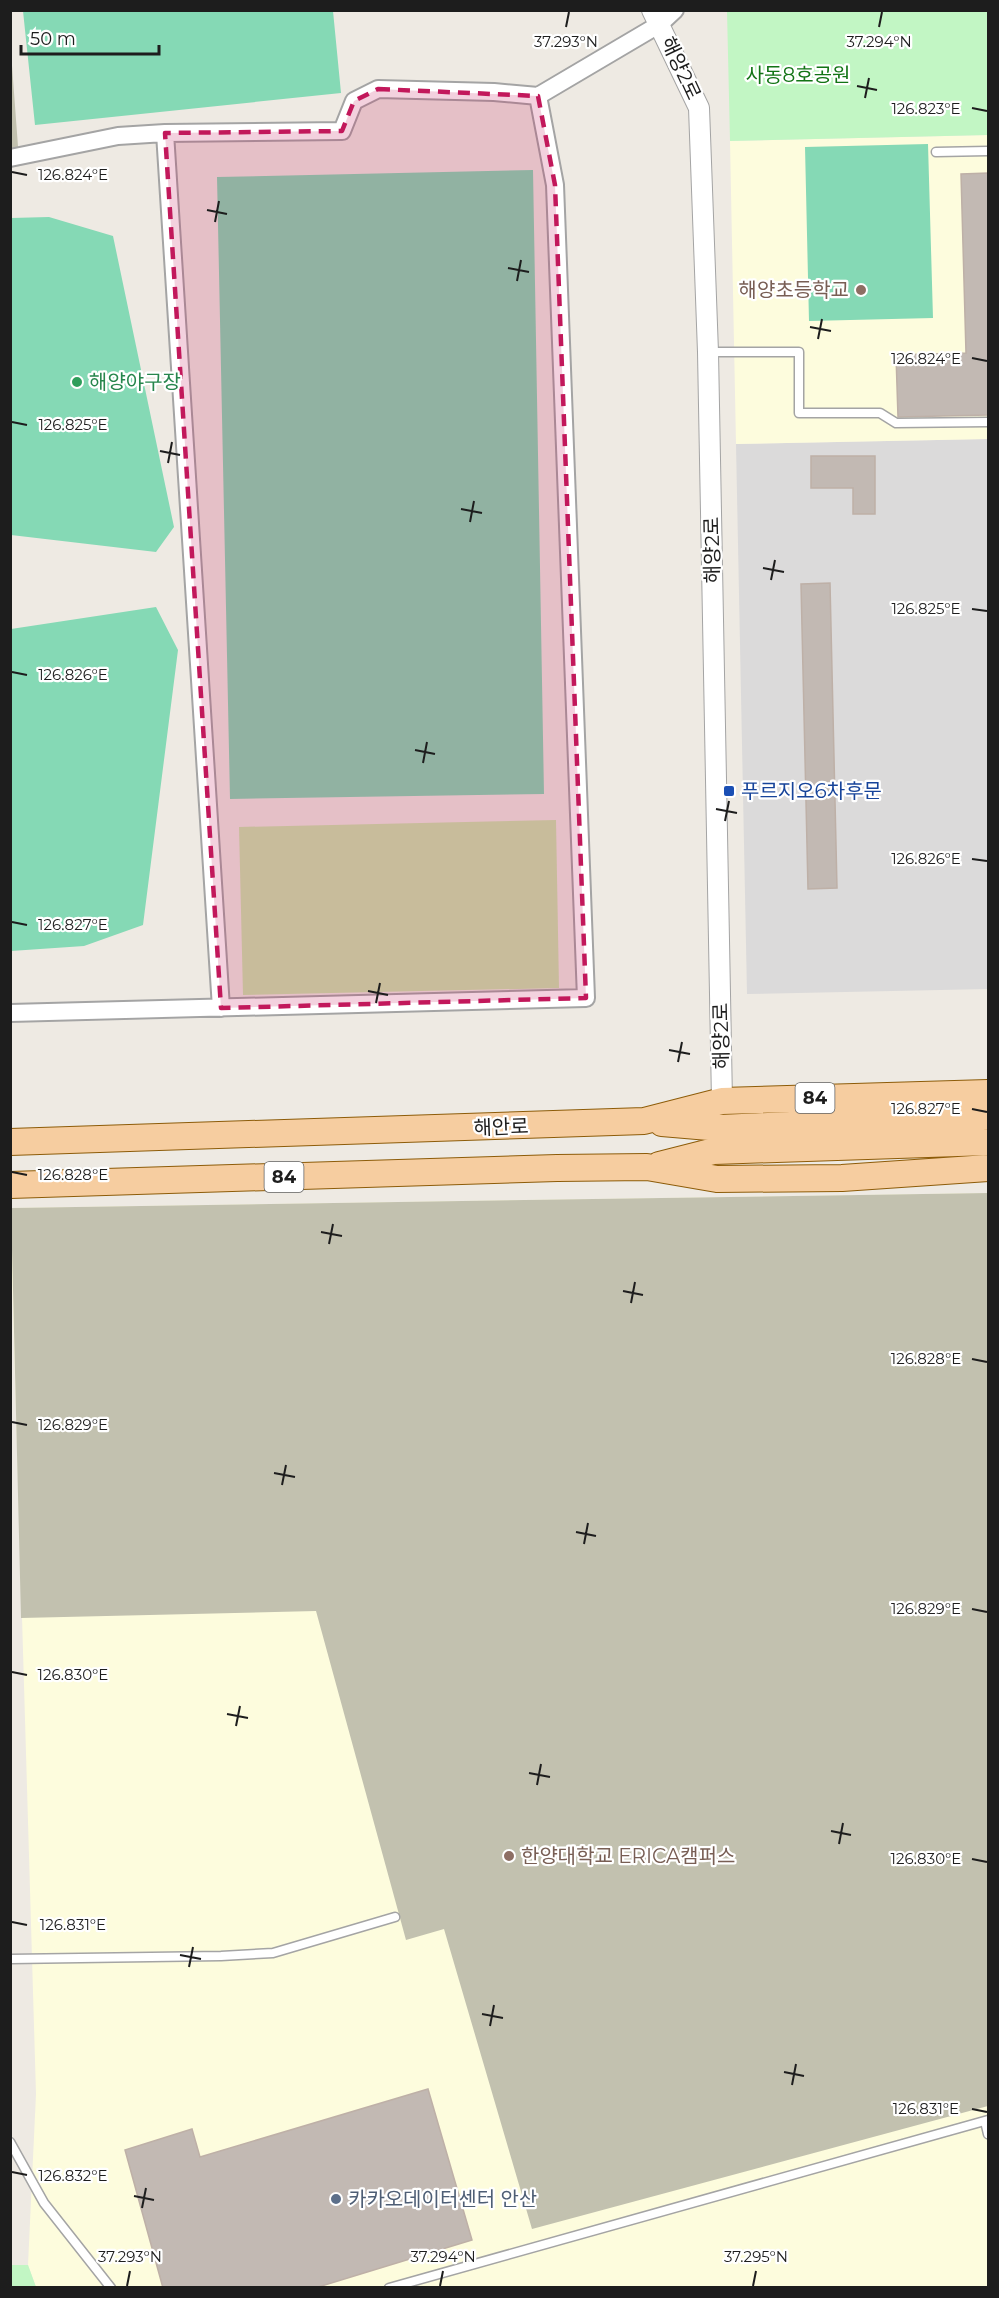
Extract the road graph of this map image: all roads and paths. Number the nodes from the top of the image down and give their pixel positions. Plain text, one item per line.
1 (675, 10) edge
2 (656, 17) edge
3 (538, 96) junction
4 (165, 132) junction
5 (988, 151) edge
6 (936, 152) dead end
7 (10, 158) edge
8 (708, 352) junction
9 (988, 422) edge
10 (221, 1008) junction
11 (10, 1013) edge
12 (988, 1093) edge
13 (722, 1101) junction
14 (988, 1116) edge
15 (644, 1121) junction
16 (10, 1142) edge
17 (988, 1142) edge
18 (647, 1167) junction
19 (988, 1168) edge
20 (10, 1185) edge
21 (396, 1917) dead end
22 (10, 1959) edge
23 (987, 2121) edge
24 (988, 2134) edge
25 (10, 2142) edge
26 (111, 2288) edge
27 (388, 2288) edge

1 - 2 street
2 - 3 street
2 - 8 street, 해양2로
3 - 4 street
3 - 10 street
4 - 7 street
4 - 10 street
5 - 6 lane
8 - 9 lane
8 - 13 street, 해양2로
10 - 11 street
12 - 13 main road, 해안로 / 84
13 - 15 main road, 해안로 / 84
14 - 15 main road
15 - 16 main road, 해안로 / 84
17 - 18 main road
18 - 19 main road, 84
18 - 20 main road, 84
21 - 22 lane
23 - 24 lane
23 - 27 lane
25 - 26 lane

